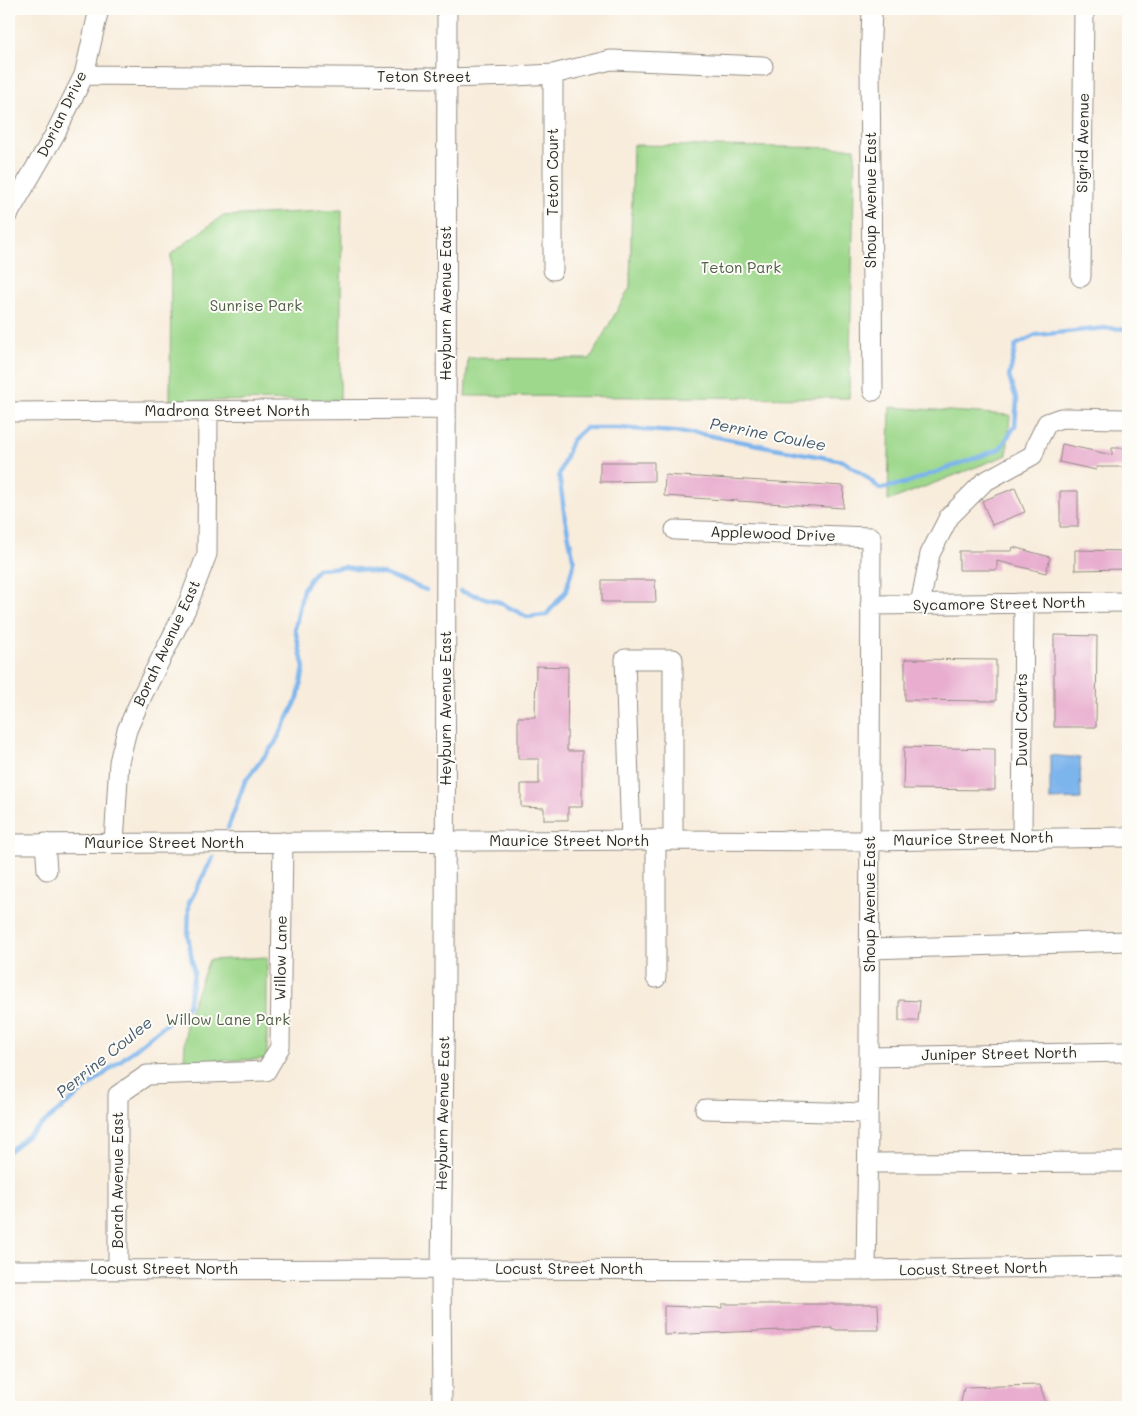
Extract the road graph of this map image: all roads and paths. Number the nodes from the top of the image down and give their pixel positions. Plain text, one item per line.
1 (100, 9) edge
2 (447, 9) edge
3 (872, 9) edge
4 (1084, 9) edge
5 (763, 66) dead end
6 (553, 74) junction
7 (84, 75) junction
8 (447, 78) junction
9 (9, 213) edge
10 (553, 270) dead end
11 (1081, 278) dead end
12 (873, 391) dead end
13 (446, 409) junction
14 (208, 411) junction
15 (9, 412) edge
16 (1128, 419) edge
17 (676, 530) dead end
18 (871, 538) joint
19 (1128, 602) edge
20 (1024, 603) junction
21 (920, 604) junction
22 (870, 605) junction
23 (1022, 837) junction
24 (1128, 837) edge
25 (665, 840) junction
26 (445, 841) junction
27 (631, 841) junction
28 (870, 841) junction
29 (283, 842) junction
30 (114, 843) junction
31 (9, 844) edge
32 (45, 844) junction
33 (47, 870) dead end
34 (1128, 941) edge
35 (870, 949) junction
36 (656, 978) dead end
37 (1128, 1052) edge
38 (869, 1057) junction
39 (147, 1075) joint
40 (705, 1109) dead end
41 (868, 1113) junction
42 (868, 1162) junction
43 (1128, 1162) edge
44 (1128, 1266) edge
45 (118, 1269) junction
46 (441, 1269) junction
47 (9, 1270) edge
48 (866, 1270) junction
49 (442, 1407) edge

1 - 7 street, Dorian Drive
2 - 8 street, Heyburn Avenue East
3 - 12 street, Shoup Avenue East
4 - 11 street, Sigrid Avenue
5 - 6 street, Teton Street
6 - 8 street, Teton Street
6 - 10 street, Teton Court
7 - 8 street, Teton Street
7 - 9 street, Dorian Drive
8 - 13 street, Heyburn Avenue East
13 - 14 street, Madrona Street North
13 - 26 street, Heyburn Avenue East
14 - 15 street, Madrona Street North
14 - 30 street, Borah Avenue East
16 - 21 street
17 - 18 street, Applewood Drive
18 - 22 street, Shoup Avenue East
19 - 20 street, Sycamore Street North
20 - 21 street, Sycamore Street North
20 - 23 street, Duval Courts
21 - 22 street, Sycamore Street North
22 - 28 street, Shoup Avenue East
23 - 24 street, Maurice Street North
23 - 28 street, Maurice Street North
25 - 27 street, Maurice Street North
25 - 27 street
25 - 28 street, Maurice Street North
25 - 36 street
26 - 27 street, Maurice Street North
26 - 29 street, Maurice Street North
26 - 46 street, Heyburn Avenue East
28 - 35 street, Shoup Avenue East
29 - 30 street, Maurice Street North
29 - 39 street, Willow Lane
30 - 32 street, Maurice Street North
31 - 32 street, Maurice Street North
32 - 33 street
34 - 35 street
35 - 38 street, Shoup Avenue East
37 - 38 street, Juniper Street North
38 - 41 street, Shoup Avenue East
39 - 45 street, Borah Avenue East
40 - 41 street
41 - 42 street, Shoup Avenue East
42 - 43 street
42 - 48 street, Shoup Avenue East
44 - 48 street, Locust Street North
45 - 46 street, Locust Street North
45 - 47 street, Locust Street North
46 - 48 street, Locust Street North
46 - 49 street, Heyburn Avenue East

